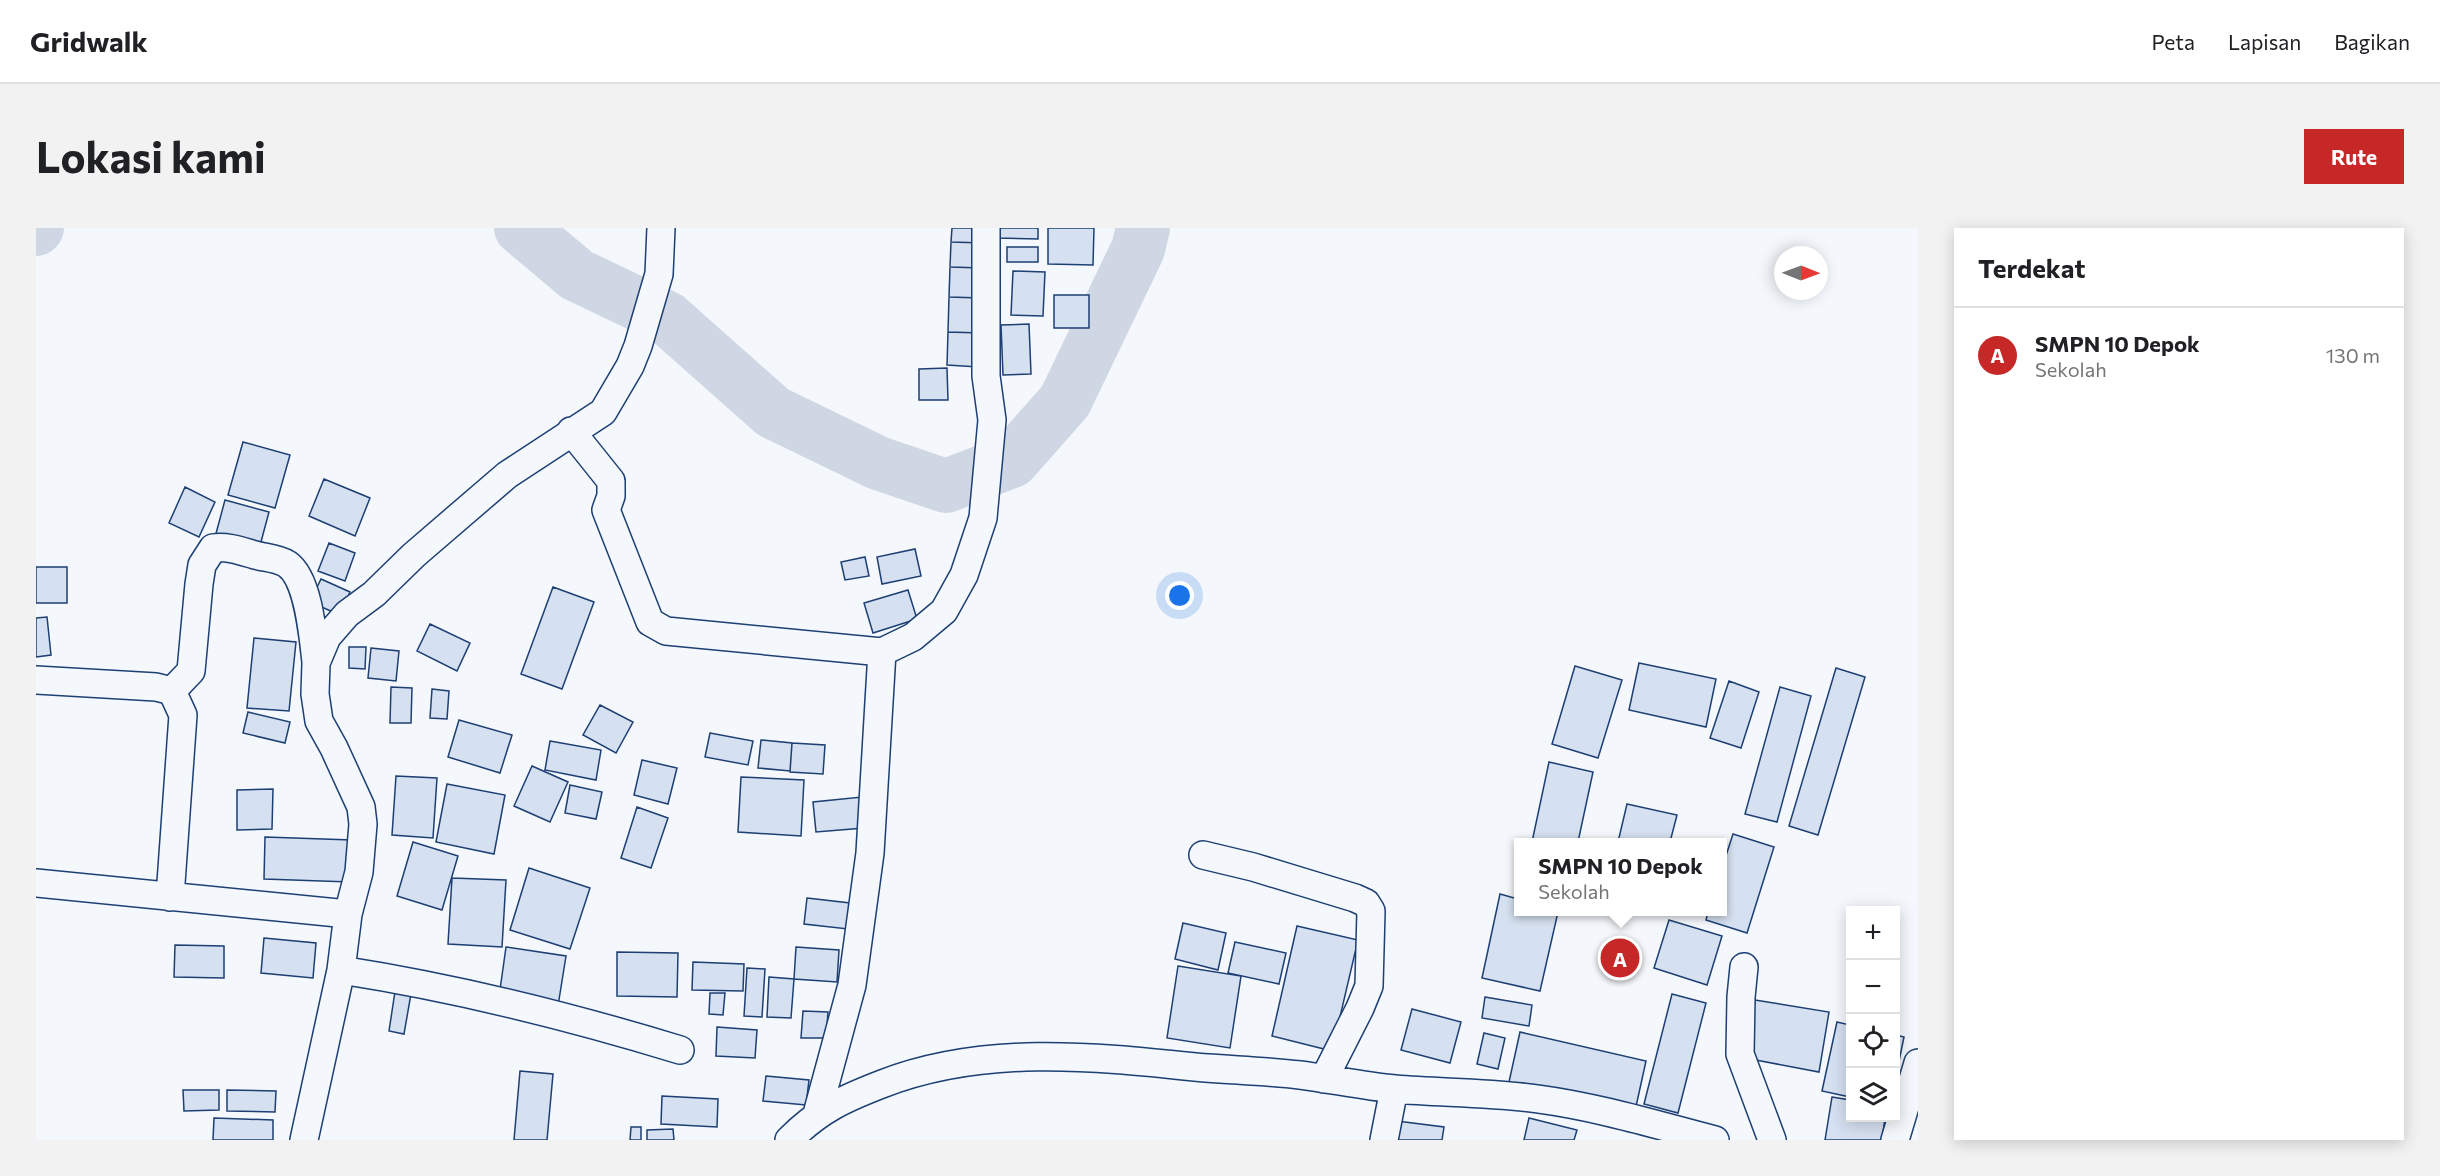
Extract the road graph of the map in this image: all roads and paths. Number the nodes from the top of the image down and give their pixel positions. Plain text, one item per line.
1 (661, 228) edge
2 (986, 228) edge
3 (571, 431) junction
4 (882, 652) junction
5 (316, 663) junction
6 (36, 680) edge
7 (172, 691) junction
8 (1203, 855) dead end
9 (36, 883) edge
10 (170, 897) junction
11 (348, 914) junction
12 (1744, 968) dead end
13 (341, 969) junction
14 (680, 1050) dead end
15 (1918, 1063) edge
16 (1324, 1079) junction
17 (1394, 1089) junction
18 (817, 1114) junction
19 (304, 1140) edge
20 (789, 1140) edge
21 (1384, 1140) edge
22 (1715, 1140) edge
23 (1772, 1140) edge
24 (1894, 1140) edge

1 - 3 street
2 - 4 street
3 - 4 street
3 - 5 street
4 - 18 street
5 - 7 street
5 - 11 street
6 - 7 street
7 - 10 street
8 - 16 street
9 - 10 street
10 - 11 street
11 - 13 street
12 - 23 street
13 - 14 street
13 - 19 street
15 - 24 street
16 - 17 street
16 - 18 street
17 - 21 street
17 - 22 street
18 - 20 street

